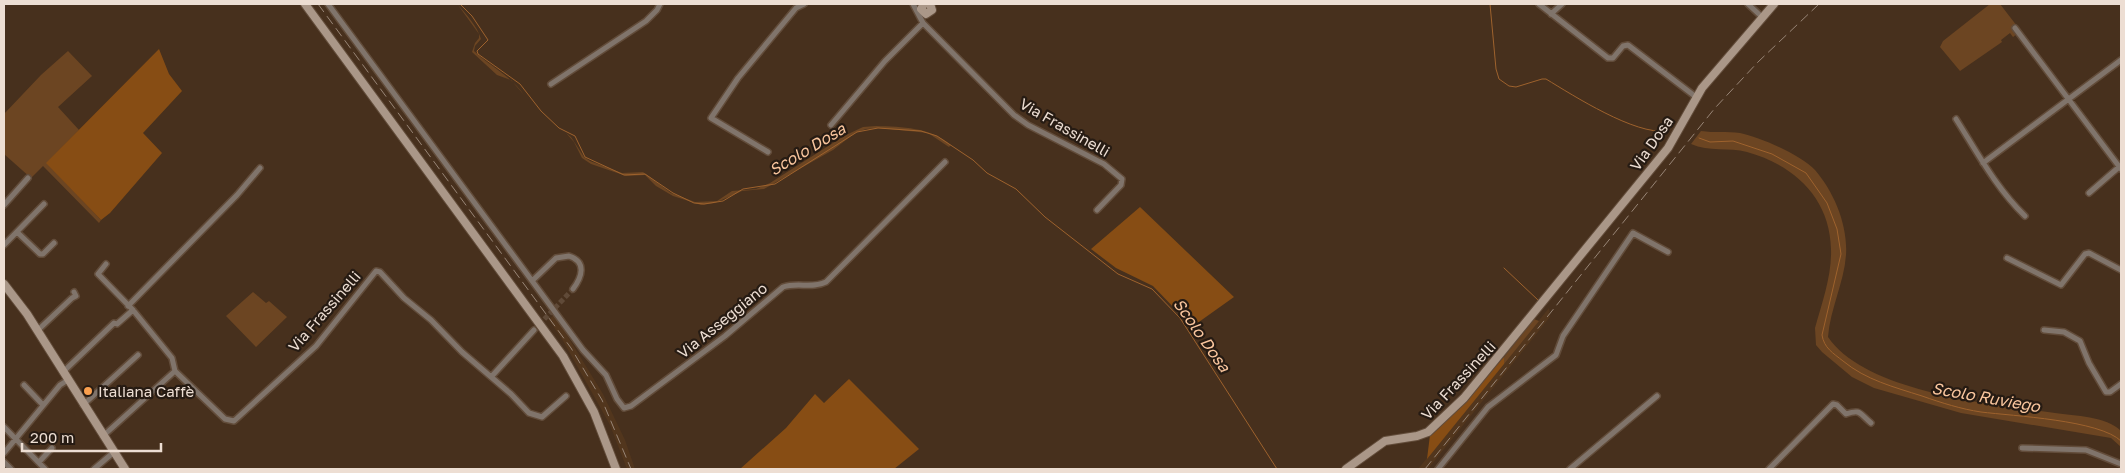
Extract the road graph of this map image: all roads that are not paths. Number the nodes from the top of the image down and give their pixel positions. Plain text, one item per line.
1 (305, 4) edge
2 (328, 4) edge
3 (660, 4) edge
4 (804, 4) edge
5 (913, 4) edge
6 (939, 4) edge
7 (1539, 4) edge
8 (1562, 4) edge
9 (1748, 4) edge
10 (1774, 4) edge
11 (926, 7) edge
12 (1551, 14) junction
13 (1762, 17) junction
14 (925, 24) junction
15 (2015, 28) dead end
16 (2121, 60) edge
17 (551, 84) dead end
18 (1696, 97) junction
19 (2068, 100) junction
20 (1956, 119) dead end
21 (831, 125) dead end
22 (768, 152) dead end
23 (946, 162) dead end
24 (1983, 163) junction
25 (260, 168) dead end
26 (2120, 168) edge
27 (28, 178) dead end
28 (2090, 193) dead end
29 (44, 204) dead end
30 (4, 205) edge
31 (1097, 210) dead end
32 (2025, 216) dead end
33 (17, 232) junction
34 (54, 243) dead end
35 (4, 245) edge
36 (1668, 252) dead end
37 (2007, 258) dead end
38 (106, 264) dead end
39 (2121, 270) edge
40 (533, 280) junction
41 (4, 284) edge
42 (573, 289) tunnel mouth
43 (74, 292) dead end
44 (1547, 298) joint
45 (130, 308) junction
46 (38, 330) junction
47 (534, 330) tunnel mouth
48 (2044, 330) dead end
49 (138, 355) dead end
50 (175, 371) junction
51 (65, 376) junction
52 (492, 376) junction
53 (2121, 384) edge
54 (24, 386) dead end
55 (566, 396) dead end
56 (1657, 396) dead end
57 (43, 405) junction
58 (83, 405) junction
59 (1871, 423) dead end
60 (4, 427) edge
61 (103, 436) junction
62 (16, 439) junction
63 (52, 448) dead end
64 (2022, 448) dead end
65 (114, 452) junction
66 (4, 453) edge
67 (4, 462) edge
68 (38, 462) junction
69 (2121, 464) edge
70 (11, 469) edge
71 (45, 469) edge
72 (94, 469) edge
73 (125, 469) edge
74 (616, 469) edge
75 (1346, 469) edge
76 (1438, 469) edge
77 (1570, 469) edge
78 (1769, 469) edge

1 - 74 street
2 - 40 street
3 - 17 street
4 - 22 street
5 - 14 street, Via Frassinelli
6 - 11 street, Via Frassinelli
7 - 12 street
8 - 12 street
9 - 13 street
10 - 13 street, Via Dosa
11 - 14 street, Via Frassinelli
12 - 18 street
13 - 18 street, Via Dosa
14 - 21 street
14 - 31 street, Via Frassinelli
15 - 19 street
16 - 19 street
18 - 44 street, Via Dosa
19 - 24 street
19 - 26 street
20 - 24 street
23 - 40 street, Via Asseggiano
24 - 32 street
25 - 45 street
26 - 28 street
27 - 30 street
29 - 33 street
33 - 34 street
33 - 35 street
36 - 76 street
37 - 39 street
38 - 45 street, Via Frassinelli
40 - 42 street
41 - 46 street
43 - 46 street
44 - 75 street, Via Frassinelli
45 - 50 street, Via Frassinelli
45 - 51 street
46 - 51 street
47 - 52 street
48 - 53 street
49 - 58 street
50 - 52 street, Via Frassinelli
50 - 61 street
51 - 57 street
51 - 58 street
52 - 55 street, Via Frassinelli
54 - 57 street
56 - 77 street
57 - 62 street
58 - 61 street
59 - 78 street
60 - 62 street
61 - 65 street
62 - 66 street
62 - 68 street
63 - 68 street
64 - 69 street
65 - 72 street
65 - 73 street
67 - 70 street
68 - 71 street

